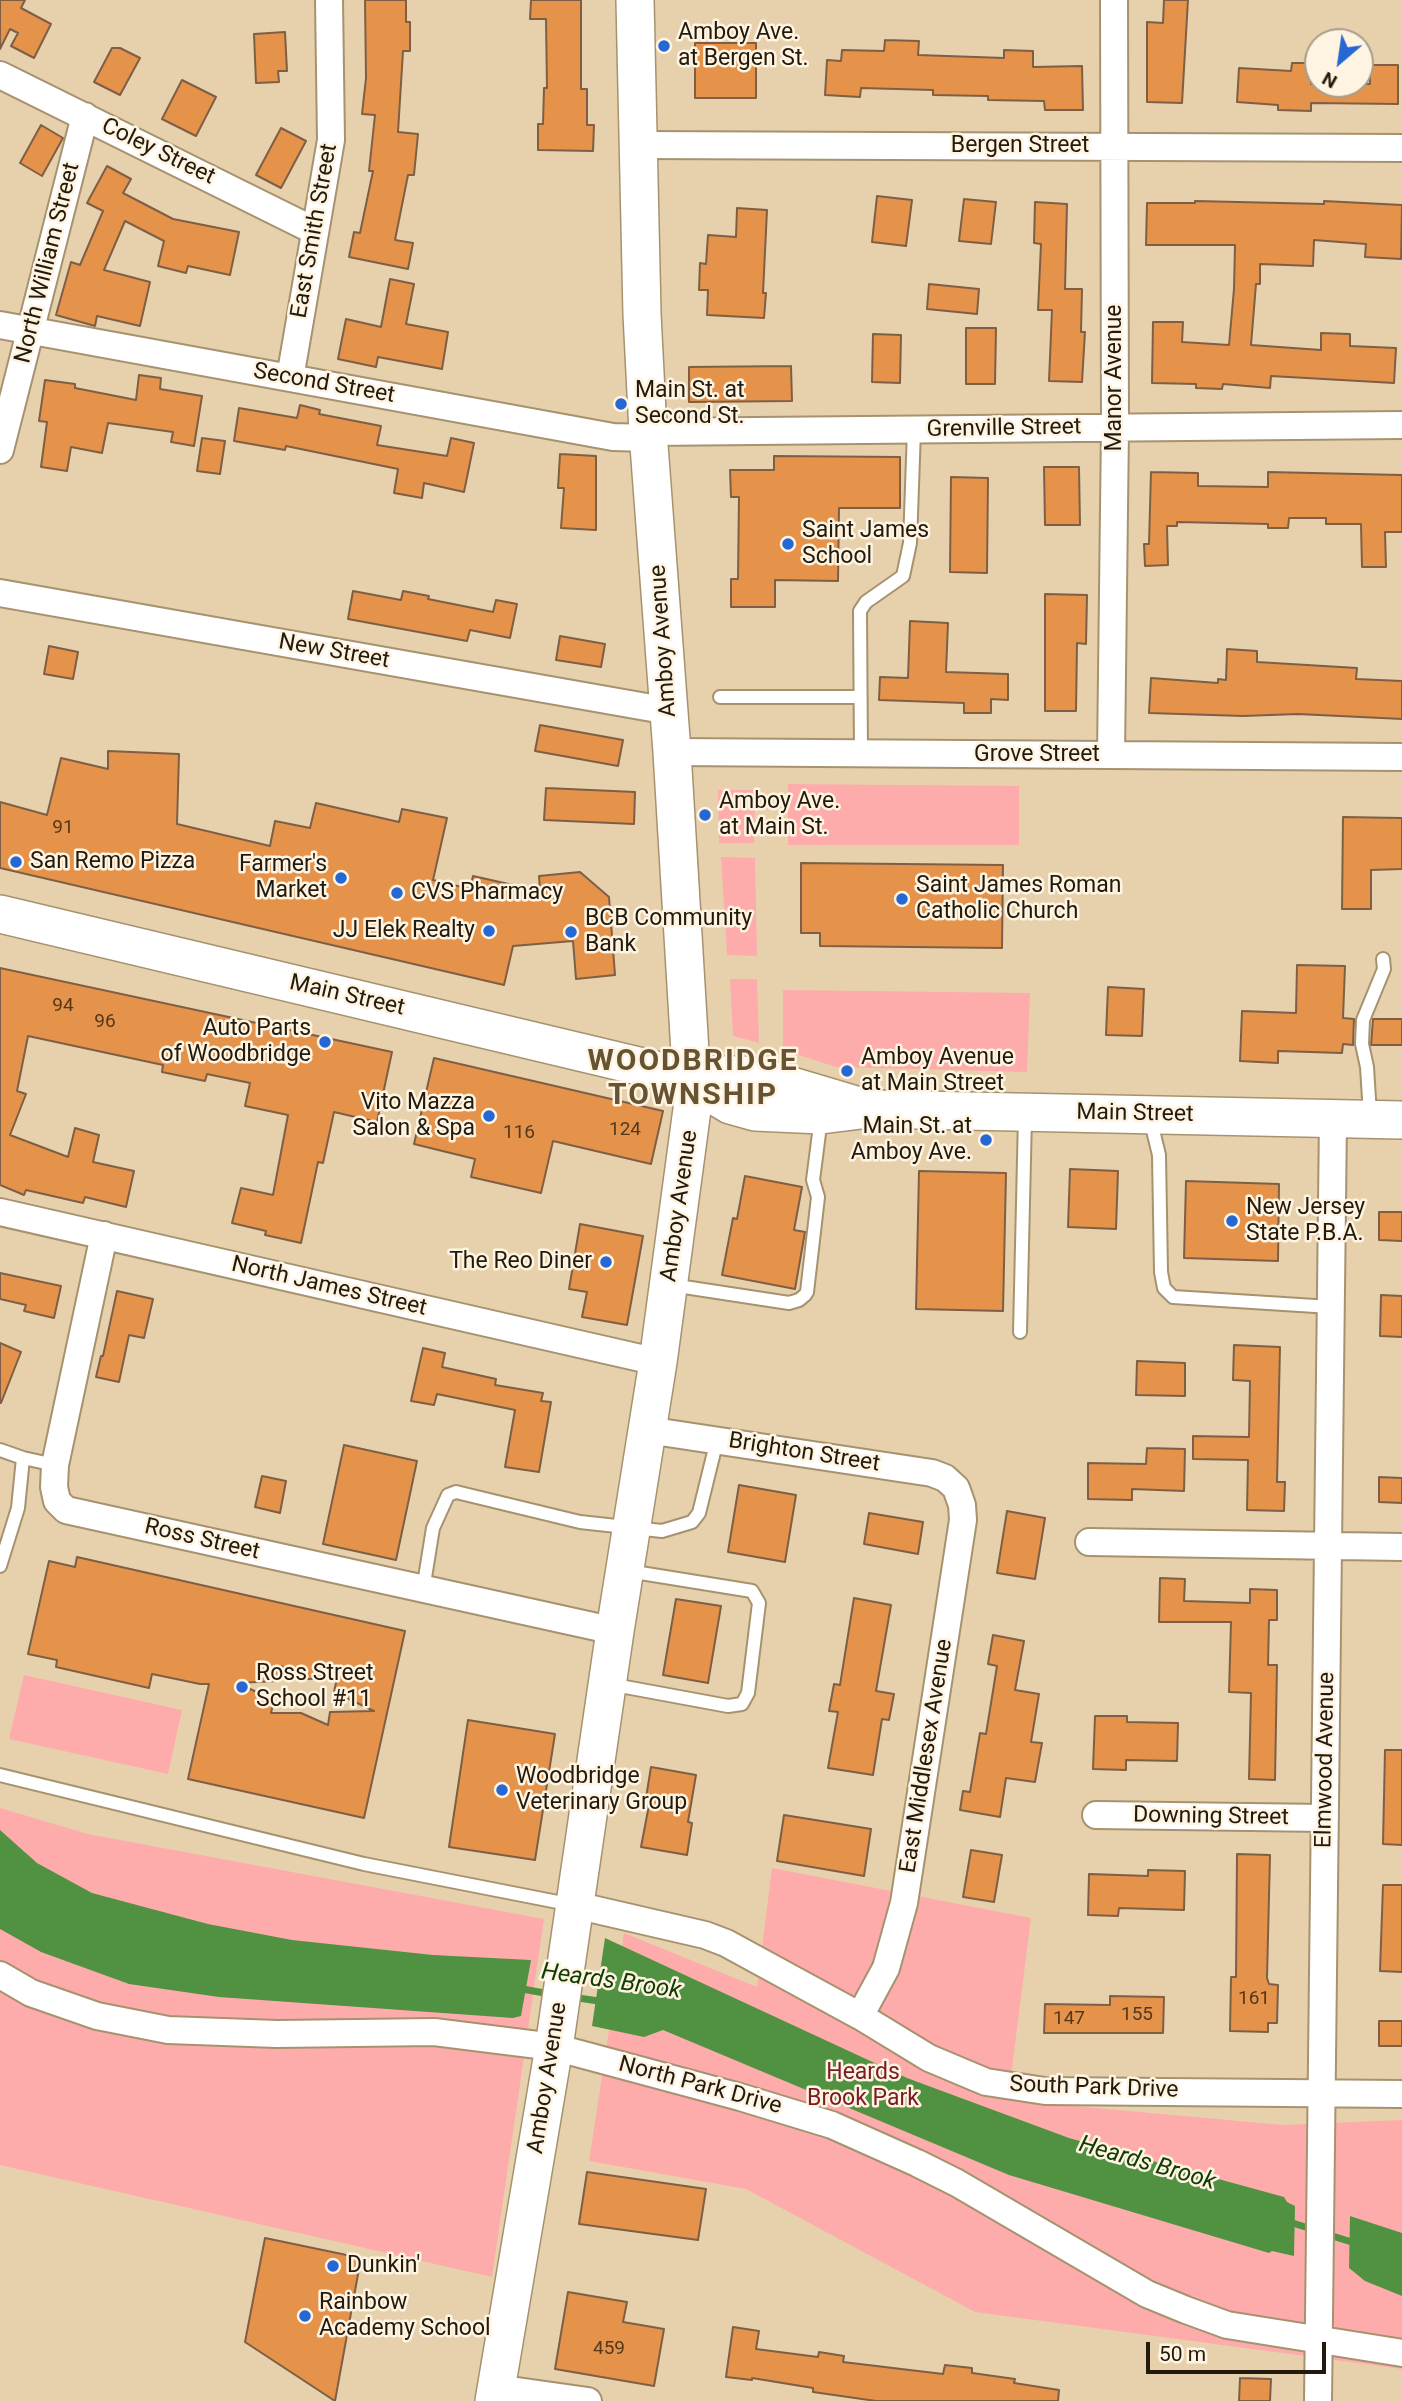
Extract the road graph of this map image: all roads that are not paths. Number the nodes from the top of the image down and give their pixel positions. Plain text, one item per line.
1 (329, 0) edge
2 (635, 0) edge
3 (1114, 0) edge
4 (0, 75) edge
5 (85, 116) junction
6 (637, 145) junction
7 (1113, 146) junction
8 (1402, 148) edge
9 (315, 231) junction
10 (0, 325) edge
11 (31, 330) junction
12 (290, 378) junction
13 (1402, 425) edge
14 (1115, 428) junction
15 (914, 429) junction
16 (648, 435) junction
17 (0, 450) edge
18 (0, 593) edge
19 (720, 697) dead end
20 (860, 697) junction
21 (669, 711) junction
22 (672, 752) junction
23 (861, 754) junction
24 (1111, 755) junction
25 (1402, 757) edge
26 (0, 914) edge
27 (1383, 959) dead end
28 (693, 1079) junction
29 (869, 1109) junction
30 (1025, 1112) junction
31 (821, 1115) junction
32 (1149, 1115) junction
33 (1333, 1118) junction
34 (1386, 1119) edge
35 (0, 1212) edge
36 (104, 1235) junction
37 (669, 1284) junction
38 (1331, 1307) junction
39 (1020, 1332) dead end
40 (658, 1362) junction
41 (647, 1430) junction
42 (717, 1440) junction
43 (0, 1450) edge
44 (23, 1458) junction
45 (55, 1465) junction
46 (956, 1488) joint
47 (631, 1528) junction
48 (1089, 1542) dead end
49 (1328, 1546) junction
50 (1402, 1547) edge
51 (0, 1566) edge
52 (625, 1571) junction
53 (424, 1590) junction
54 (615, 1632) junction
55 (607, 1684) junction
56 (0, 1775) edge
57 (1096, 1815) dead end
58 (1325, 1818) junction
59 (572, 1922) junction
60 (0, 1975) edge
61 (860, 2016) junction
62 (556, 2033) junction
63 (1323, 2092) junction
64 (1402, 2094) edge
65 (1319, 2340) junction
66 (1402, 2353) edge
67 (495, 2394) edge
68 (588, 2401) edge
69 (1318, 2401) edge

1 - 9 street, East Smith Street
2 - 6 main road, Amboy Avenue
3 - 7 street, Manor Avenue
4 - 5 street, Coley Street
5 - 9 street, Coley Street
5 - 11 street, North William Street
6 - 7 street, Bergen Street
6 - 16 main road, Amboy Avenue
7 - 8 street, Bergen Street
7 - 14 street, Manor Avenue
9 - 12 street, East Smith Street
10 - 11 street, Second Street
11 - 12 street, Second Street
11 - 17 street, North William Street
12 - 16 street, Second Street
13 - 14 street, Grenville Street
14 - 15 street, Grenville Street
14 - 24 street, Manor Avenue
15 - 16 street, Grenville Street
15 - 20 lane
16 - 21 main road, Amboy Avenue
18 - 21 street, New Street
19 - 20 lane
20 - 23 lane
21 - 22 main road, Amboy Avenue
22 - 23 street, Grove Street
22 - 28 main road, Amboy Avenue
23 - 24 street, Grove Street
24 - 25 street, Grove Street
26 - 28 main road, Main Street
27 - 34 lane
28 - 29 main road, Main Street
28 - 31 main road, Main Street
28 - 37 main road, Amboy Avenue
29 - 30 main road, Main Street
29 - 31 main road, Main Street
30 - 32 main road, Main Street
30 - 39 lane
31 - 37 lane
32 - 33 main road, Main Street
32 - 38 lane
33 - 34 main road, Main Street
33 - 38 street, Elmwood Avenue
35 - 36 street, North James Street
36 - 40 street, North James Street
36 - 45 street, Ross Street
37 - 40 main road, Amboy Avenue
38 - 49 street, Elmwood Avenue
40 - 41 main road, Amboy Avenue
41 - 42 street, Brighton Street
41 - 47 main road, Amboy Avenue
42 - 46 street, Brighton Street
42 - 47 lane
43 - 44 lane
44 - 45 lane
44 - 51 lane
45 - 53 street, Ross Street
46 - 61 street, East Middlesex Avenue
47 - 52 main road, Amboy Avenue
47 - 53 lane
48 - 49 street
49 - 50 street
49 - 58 street, Elmwood Avenue
52 - 54 main road, Amboy Avenue
52 - 55 lane
53 - 54 street, Ross Street
54 - 55 main road, Amboy Avenue
55 - 59 main road, Amboy Avenue
56 - 59 lane
57 - 58 street, Downing Street
58 - 63 street, Elmwood Avenue
59 - 61 street, South Park Drive
59 - 62 main road, Amboy Avenue
60 - 62 street, North Park Drive
61 - 63 street, South Park Drive
62 - 65 street, North Park Drive
62 - 67 main road, Amboy Avenue
63 - 64 street, South Park Drive
63 - 65 street, Elmwood Avenue
65 - 66 street, North Park Drive
65 - 69 street, Elmwood Avenue
67 - 68 street

